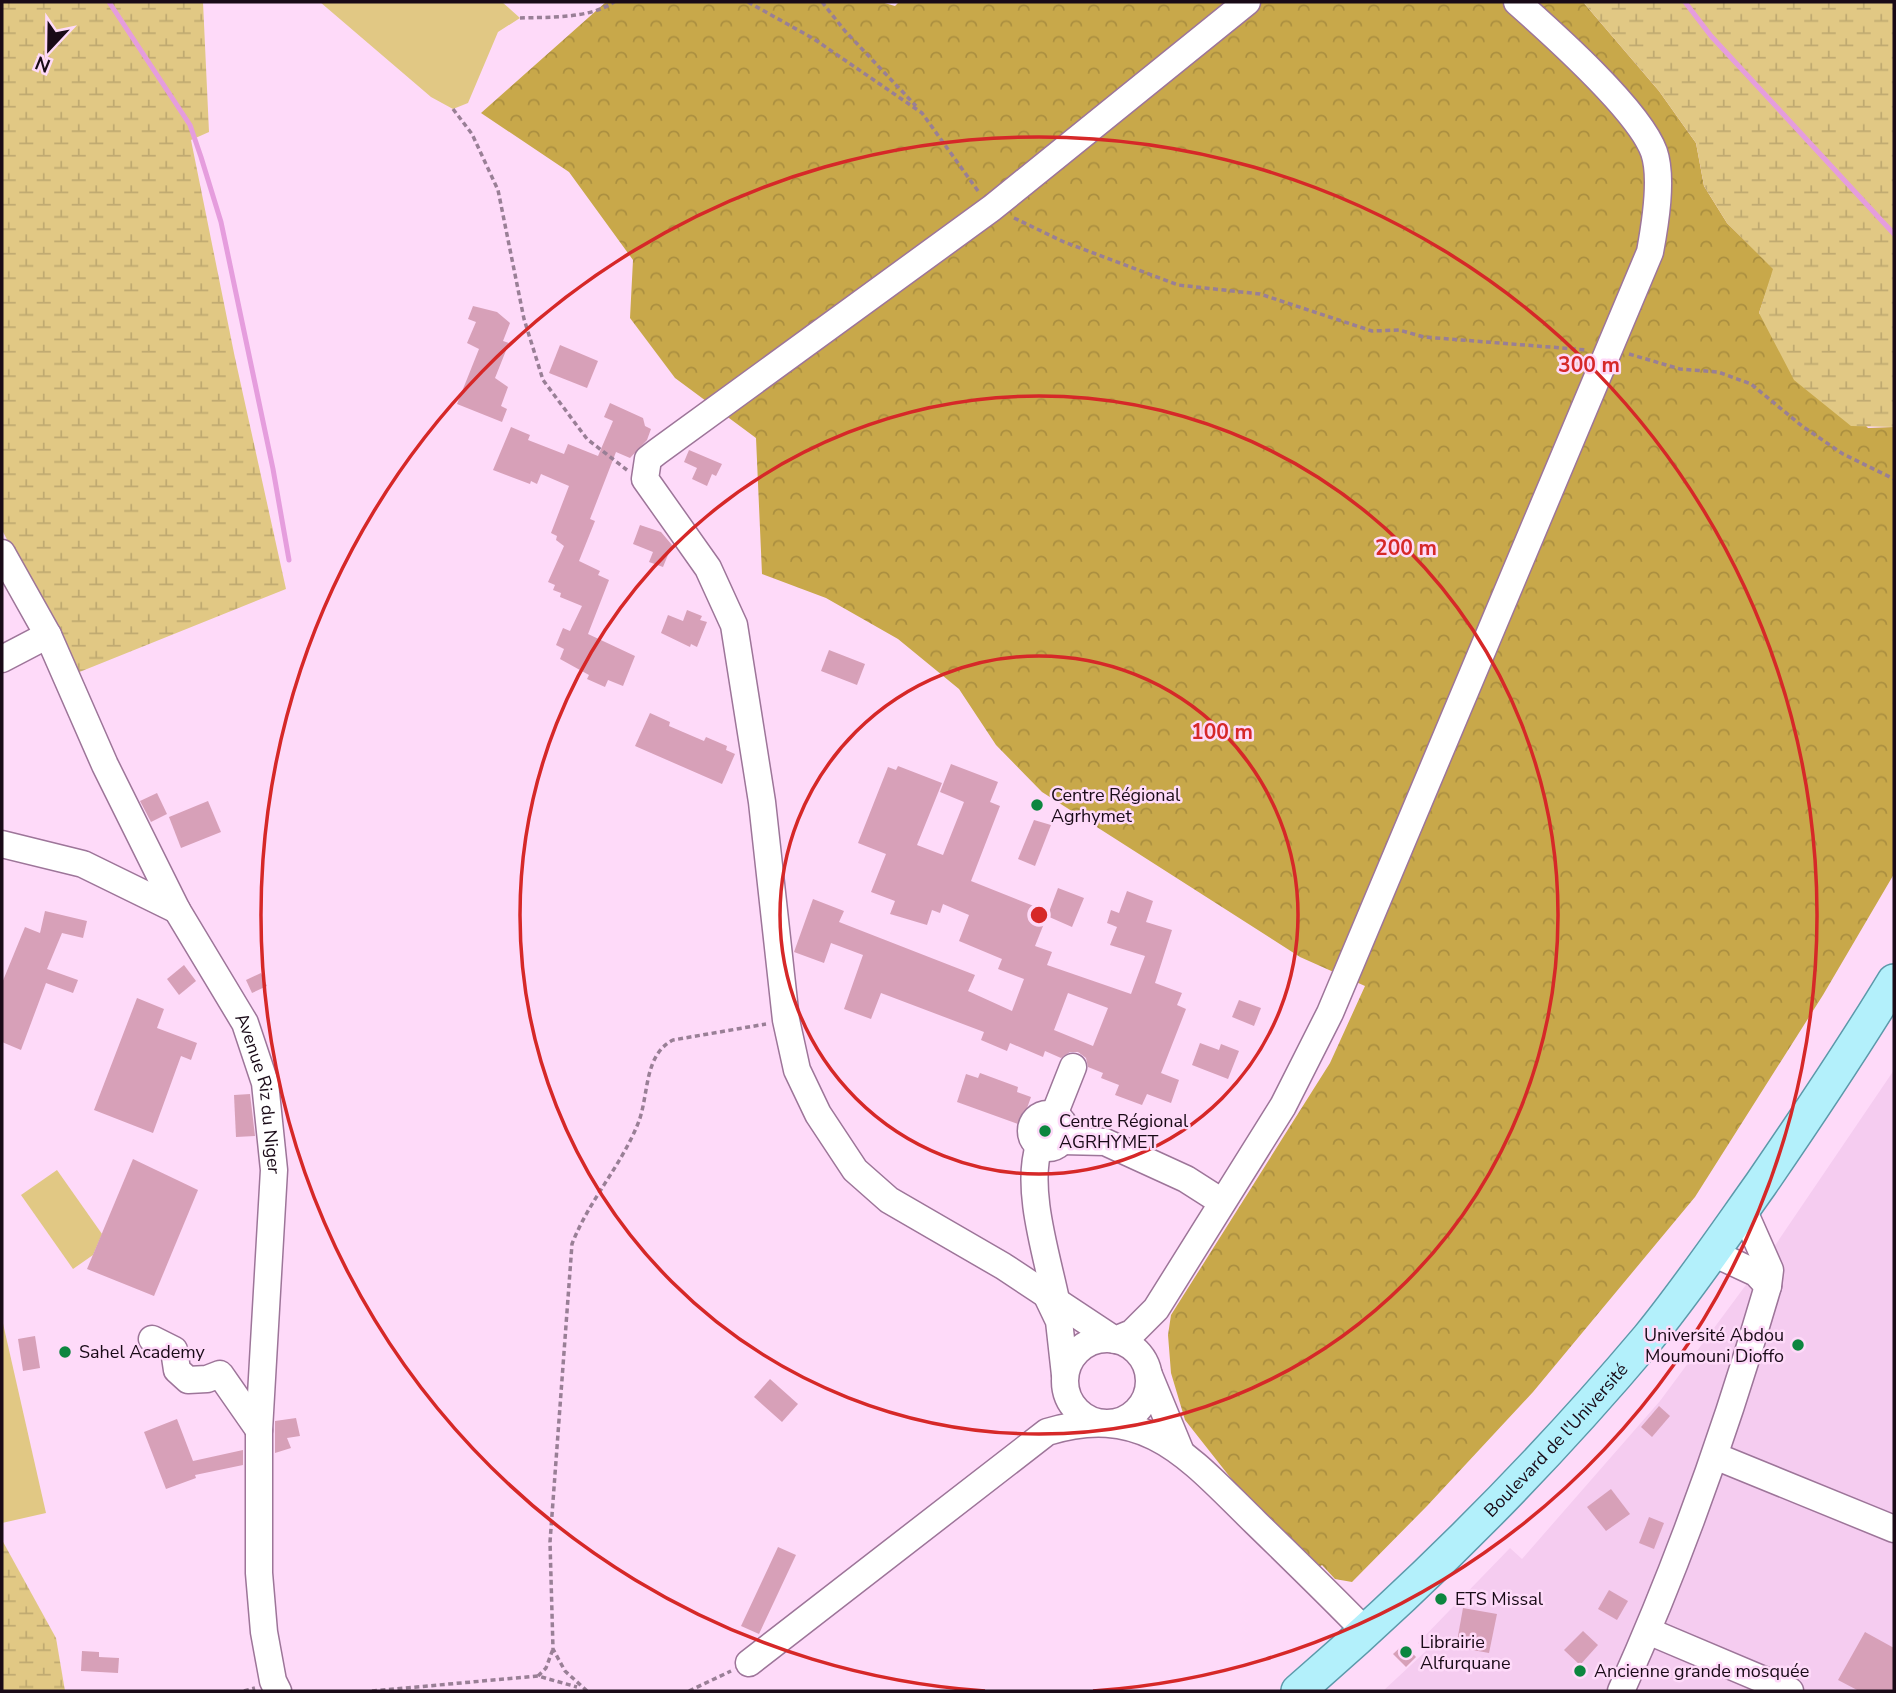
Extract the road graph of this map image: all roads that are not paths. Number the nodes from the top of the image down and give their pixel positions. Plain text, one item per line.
1 (1247, 2) edge
2 (1517, 2) edge
3 (2, 553) edge
4 (48, 635) junction
5 (2, 659) edge
6 (2, 844) edge
7 (177, 909) junction
8 (1894, 981) edge
9 (1073, 1067) dead end
10 (1051, 1143) junction
11 (1222, 1202) junction
12 (1743, 1209) junction
13 (1713, 1253) junction
14 (1768, 1286) junction
15 (1051, 1298) junction
16 (1156, 1309) junction
17 (152, 1339) dead end
18 (1115, 1340) junction
19 (1147, 1370) junction
20 (1065, 1378) junction
21 (1105, 1423) junction
22 (259, 1430) junction
23 (1046, 1432) junction
24 (1180, 1450) junction
25 (1714, 1456) junction
26 (1894, 1530) edge
27 (1648, 1631) junction
28 (1366, 1632) junction
29 (749, 1663) road end
30 (278, 1691) edge
31 (1298, 1691) edge
32 (1621, 1691) edge
33 (1790, 1691) edge

1 - 15 street
2 - 11 street
3 - 4 street, Avenue Riz du Niger
4 - 5 street
4 - 7 street, Avenue Riz du Niger
6 - 7 street
7 - 22 street, Avenue Riz du Niger
8 - 12 main road, Boulevard de l'Université
9 - 10 street
10 - 11 street
10 - 15 street
11 - 16 street
12 - 13 main road, Boulevard de l'Université
12 - 14 street
13 - 14 street
13 - 28 main road, Boulevard de l'Université
14 - 25 street
15 - 18 street
15 - 20 street
16 - 18 street
16 - 19 street
17 - 22 street
18 - 19 street
18 - 20 street
19 - 21 street
19 - 24 street
20 - 21 street
20 - 23 street
21 - 23 street
21 - 24 street
22 - 30 street, Avenue Riz du Niger
23 - 29 street
24 - 28 street
25 - 26 street
25 - 27 street
27 - 32 street
27 - 33 street
28 - 31 main road, Boulevard de l'Université

